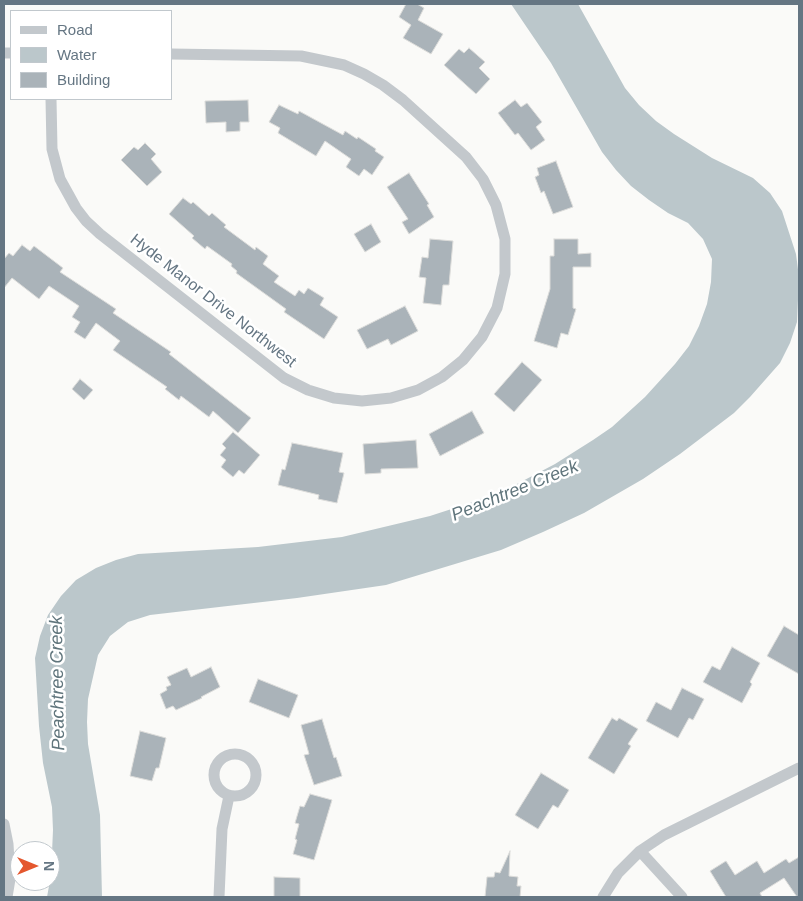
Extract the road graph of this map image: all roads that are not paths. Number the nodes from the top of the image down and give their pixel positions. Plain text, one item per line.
1 (172, 54) edge
2 (51, 100) edge
3 (799, 768) edge
4 (229, 796) dead end
5 (4, 824) edge
6 (640, 852) junction
7 (7, 897) edge
8 (219, 897) edge
9 (603, 897) edge
10 (682, 897) edge

1 - 2 street, Hyde Manor Drive Northwest
3 - 6 street
4 - 8 street
5 - 7 street
6 - 9 street
6 - 10 street

